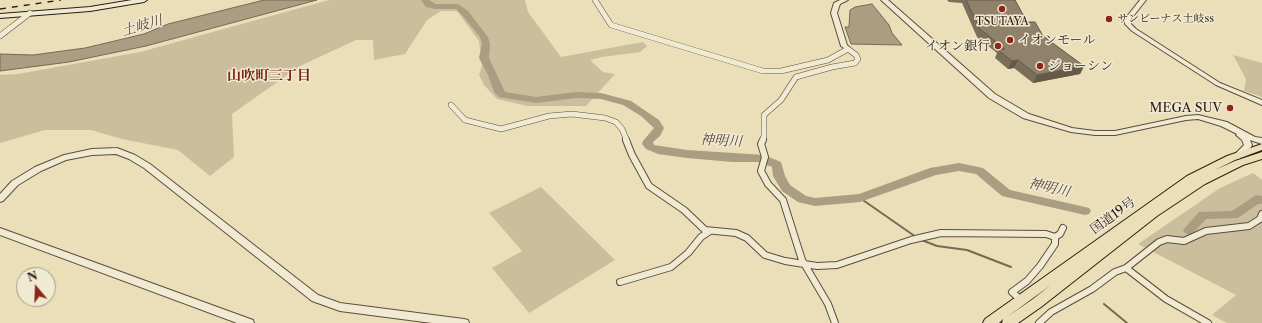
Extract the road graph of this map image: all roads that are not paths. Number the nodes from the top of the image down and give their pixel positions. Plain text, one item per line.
1 (144, 0) edge
2 (595, 0) edge
3 (845, 0) edge
4 (884, 0) edge
5 (1143, 0) edge
6 (30, 13) junction
7 (0, 16) edge
8 (0, 36) edge
9 (848, 49) junction
10 (1262, 104) edge
11 (451, 105) dead end
12 (1233, 129) junction
13 (1262, 141) edge
14 (1262, 147) edge
15 (1262, 155) edge
16 (1237, 156) junction
17 (1256, 159) edge
18 (0, 199) edge
19 (1262, 214) edge
20 (1063, 228) dead end
21 (0, 230) edge
22 (710, 231) junction
23 (1055, 237) junction
24 (805, 265) junction
25 (1126, 268) junction
26 (620, 282) dead end
27 (1021, 300) junction
28 (249, 323) edge
29 (464, 323) edge
30 (835, 323) edge
31 (989, 323) edge
32 (1008, 323) edge
33 (1039, 323) edge
34 (1208, 323) edge

1 - 6 main road
2 - 9 street
3 - 9 street
4 - 12 street
5 - 10 street
6 - 7 main road
6 - 8 street
9 - 24 street
11 - 22 street
12 - 13 street
12 - 16 street
14 - 16 highway, 国道19号
15 - 17 highway, 国道19号
16 - 27 highway, 国道19号
17 - 32 highway, 国道19号
18 - 29 street
19 - 25 street
20 - 23 street
21 - 28 street
22 - 24 street
22 - 26 street
23 - 24 street
23 - 27 street
24 - 30 street
25 - 33 street
25 - 34 street
27 - 31 highway, 国道19号

